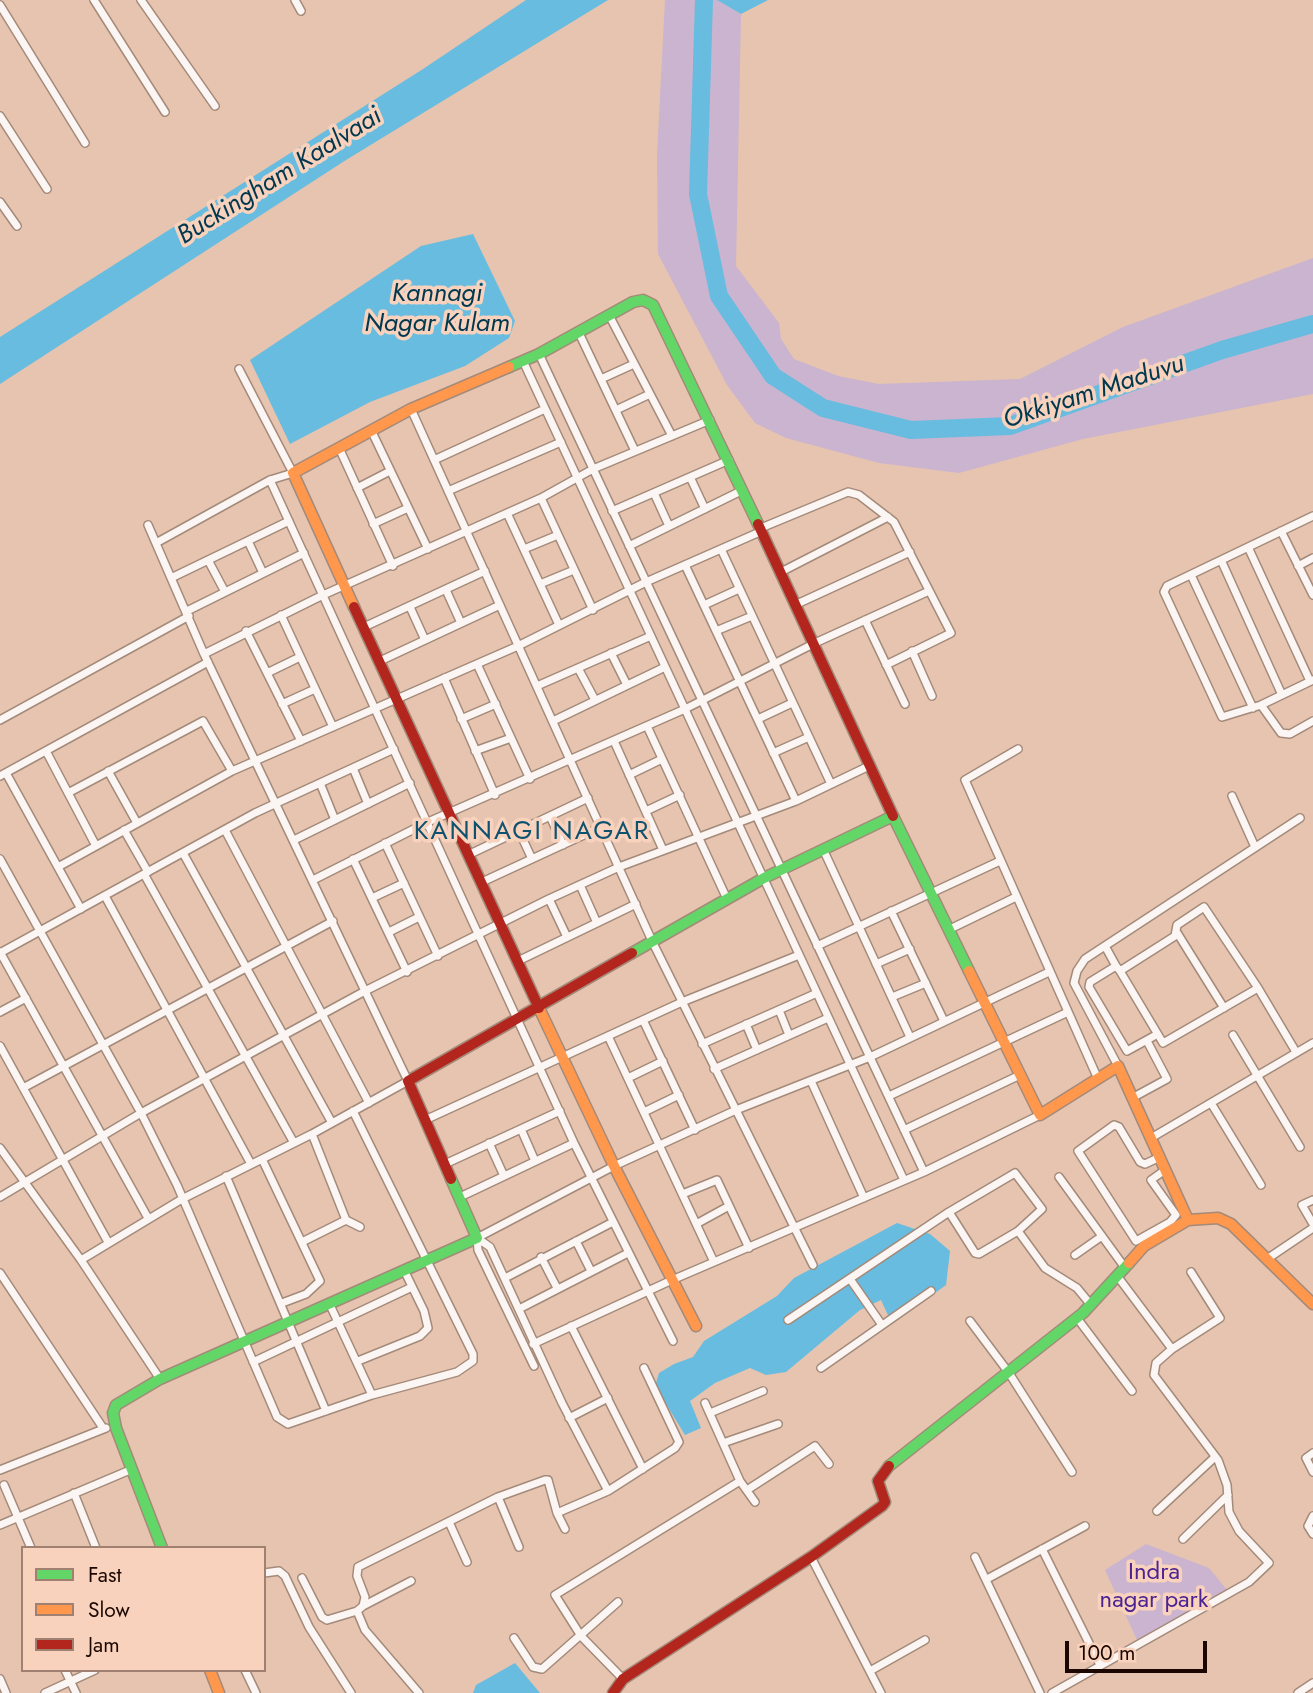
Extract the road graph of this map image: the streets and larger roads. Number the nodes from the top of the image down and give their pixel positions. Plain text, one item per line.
1 (94, 0) edge
2 (141, 0) edge
3 (295, 0) edge
4 (0, 5) edge
5 (301, 11) dead end
6 (215, 106) dead end
7 (165, 112) dead end
8 (0, 116) edge
9 (85, 143) dead end
10 (47, 189) dead end
11 (0, 202) edge
12 (17, 226) dead end
13 (610, 317) junction
14 (579, 333) junction
15 (539, 354) junction
16 (523, 361) junction
17 (634, 364) junction
18 (239, 369) dead end
19 (601, 379) junction
20 (650, 394) junction
21 (411, 409) junction
22 (545, 409) junction
23 (616, 410) junction
24 (710, 420) junction
25 (372, 432) junction
26 (672, 436) junction
27 (561, 442) junction
28 (340, 450) junction
29 (635, 451) junction
30 (434, 460) junction
31 (729, 460) junction
32 (593, 469) junction
33 (390, 471) junction
34 (293, 473) junction
35 (690, 477) junction
36 (577, 478) junction
37 (270, 480) junction
38 (357, 488) junction
39 (743, 490) junction
40 (448, 491) junction
41 (654, 493) junction
42 (541, 498) junction
43 (408, 508) junction
44 (705, 509) junction
45 (612, 510) junction
46 (507, 513) junction
47 (1313, 516) edge
48 (888, 517) junction
49 (289, 521) junction
50 (373, 524) junction
51 (148, 525) dead end
52 (669, 526) junction
53 (762, 530) junction
54 (467, 531) junction
55 (1281, 531) junction
56 (558, 535) junction
57 (248, 541) junction
58 (156, 543) junction
59 (629, 546) junction
60 (1248, 547) junction
61 (428, 549) junction
62 (524, 549) junction
63 (721, 549) junction
64 (910, 552) junction
65 (304, 553) junction
66 (1313, 558) edge
67 (208, 560) junction
68 (1221, 560) junction
69 (685, 565) junction
70 (393, 566) junction
71 (1298, 566) junction
72 (574, 570) junction
73 (485, 571) junction
74 (781, 572) junction
75 (263, 573) junction
76 (1191, 575) junction
77 (171, 578) junction
78 (646, 582) junction
79 (540, 584) junction
80 (345, 586) junction
81 (739, 589) junction
82 (446, 590) junction
83 (929, 591) junction
84 (225, 592) junction
85 (631, 592) junction
86 (323, 595) junction
87 (1313, 595) edge
88 (797, 604) junction
89 (500, 605) junction
90 (704, 605) junction
91 (410, 607) junction
92 (593, 610) junction
93 (188, 614) junction
94 (281, 615) junction
95 (752, 616) junction
96 (866, 620) junction
97 (461, 623) junction
98 (558, 625) junction
99 (364, 627) junction
100 (246, 631) junction
101 (716, 631) junction
102 (651, 636) junction
103 (425, 640) junction
104 (815, 643) junction
105 (518, 646) junction
106 (912, 651) junction
107 (611, 653) junction
108 (204, 654) junction
109 (300, 657) junction
110 (380, 661) junction
111 (208, 662) junction
112 (774, 663) junction
113 (477, 664) junction
114 (886, 665) junction
115 (665, 667) junction
116 (578, 668) junction
117 (267, 673) junction
118 (444, 678) junction
119 (740, 680) junction
120 (1312, 680) edge
121 (627, 685) junction
122 (537, 686) junction
123 (315, 689) junction
124 (1282, 695) junction
125 (932, 696) dead end
126 (397, 699) junction
127 (701, 699) junction
128 (595, 700) junction
129 (793, 703) junction
130 (282, 704) junction
131 (496, 704) junction
132 (905, 704) dead end
133 (1257, 707) junction
134 (375, 708) junction
135 (685, 709) junction
136 (461, 719) junction
137 (758, 719) junction
138 (0, 720) edge
139 (553, 721) junction
140 (1313, 721) edge
141 (647, 726) junction
142 (332, 727) junction
143 (809, 737) junction
144 (511, 738) junction
145 (301, 741) junction
146 (614, 741) junction
147 (394, 749) junction
148 (1018, 749) dead end
149 (46, 751) junction
150 (475, 751) junction
151 (773, 753) junction
152 (663, 759) junction
153 (570, 760) junction
154 (256, 761) junction
155 (869, 766) junction
156 (353, 768) junction
157 (108, 771) junction
158 (232, 771) junction
159 (3, 774) edge
160 (629, 775) junction
161 (530, 779) junction
162 (320, 783) junction
163 (410, 783) junction
164 (831, 784) junction
165 (68, 793) junction
166 (495, 794) junction
167 (680, 795) junction
168 (1232, 796) dead end
169 (588, 798) junction
170 (796, 801) junction
171 (276, 803) junction
172 (368, 804) junction
173 (646, 811) junction
174 (451, 814) junction
175 (756, 815) junction
176 (550, 816) junction
177 (892, 816) junction
178 (1300, 818) dead end
179 (335, 820) junction
180 (737, 821) junction
181 (428, 822) junction
182 (137, 823) junction
183 (601, 827) junction
184 (124, 830) junction
185 (225, 830) junction
186 (519, 831) junction
187 (699, 836) junction
188 (294, 840) junction
189 (385, 843) junction
190 (564, 845) junction
191 (96, 846) junction
192 (1255, 847) junction
193 (823, 849) junction
194 (663, 850) junction
195 (183, 853) junction
196 (470, 854) junction
197 (0, 859) edge
198 (353, 859) junction
199 (532, 859) junction
200 (1000, 861) junction
201 (58, 867) junction
202 (619, 867) junction
203 (782, 869) junction
204 (146, 873) junction
205 (764, 878) junction
206 (313, 880) junction
207 (482, 882) junction
208 (404, 883) junction
209 (580, 885) junction
210 (931, 894) junction
211 (105, 896) junction
212 (1016, 897) junction
213 (372, 898) junction
214 (549, 899) junction
215 (727, 899) junction
216 (636, 904) junction
217 (80, 909) junction
218 (891, 911) junction
219 (419, 917) junction
220 (332, 921) junction
221 (597, 923) junction
222 (500, 925) junction
223 (859, 927) junction
224 (948, 930) junction
225 (1175, 930) junction
226 (40, 931) junction
227 (389, 932) junction
228 (481, 935) junction
229 (567, 937) junction
230 (653, 943) junction
231 (287, 946) junction
232 (817, 946) junction
233 (1105, 946) junction
234 (910, 948) junction
235 (0, 953) edge
236 (799, 955) junction
237 (438, 956) junction
238 (518, 961) junction
239 (876, 964) junction
240 (246, 968) junction
241 (1118, 969) junction
242 (407, 972) junction
243 (1049, 972) junction
244 (926, 984) junction
245 (1258, 988) junction
246 (207, 989) junction
247 (365, 991) junction
248 (817, 993) junction
249 (892, 997) junction
250 (26, 998) junction
251 (681, 1002) junction
252 (984, 1002) junction
253 (540, 1006) junction
254 (1224, 1008) junction
255 (167, 1010) junction
256 (779, 1010) junction
257 (0, 1012) edge
258 (1068, 1012) junction
259 (324, 1013) junction
260 (518, 1018) junction
261 (828, 1018) junction
262 (643, 1020) junction
263 (944, 1021) junction
264 (746, 1024) junction
265 (789, 1035) junction
266 (1156, 1035) junction
267 (1233, 1035) dead end
268 (283, 1036) junction
269 (608, 1036) junction
270 (910, 1037) junction
271 (1147, 1041) junction
272 (1005, 1042) junction
273 (702, 1044) junction
274 (1313, 1044) edge
275 (104, 1045) junction
276 (0, 1046) edge
277 (757, 1050) junction
278 (1296, 1052) junction
279 (244, 1057) junction
280 (564, 1057) junction
281 (870, 1057) junction
282 (663, 1061) junction
283 (64, 1066) junction
284 (851, 1066) junction
285 (1118, 1066) junction
286 (541, 1067) junction
287 (714, 1069) junction
288 (1020, 1075) junction
289 (1257, 1075) junction
290 (628, 1077) junction
291 (205, 1078) junction
292 (1098, 1079) junction
293 (408, 1081) junction
294 (811, 1081) junction
295 (23, 1088) junction
296 (679, 1095) junction
297 (888, 1096) junction
298 (1132, 1098) junction
299 (369, 1103) junction
300 (1211, 1103) junction
301 (736, 1110) junction
302 (353, 1111) junction
303 (560, 1111) junction
304 (644, 1112) junction
305 (141, 1113) junction
306 (1040, 1115) junction
307 (425, 1120) junction
308 (332, 1123) junction
309 (521, 1129) junction
310 (695, 1130) junction
311 (904, 1130) junction
312 (312, 1134) junction
313 (103, 1135) junction
314 (1151, 1138) junction
315 (294, 1143) junction
316 (489, 1143) junction
317 (574, 1143) junction
318 (660, 1145) junction
319 (1300, 1147) dead end
320 (0, 1148) edge
321 (1160, 1157) junction
322 (62, 1159) junction
323 (262, 1159) junction
324 (535, 1161) junction
325 (1140, 1162) junction
326 (251, 1164) junction
327 (445, 1164) junction
328 (614, 1166) junction
329 (1165, 1170) junction
330 (924, 1172) junction
331 (226, 1176) junction
332 (504, 1176) junction
333 (1059, 1177) dead end
334 (592, 1178) junction
335 (904, 1180) junction
336 (1151, 1180) junction
337 (23, 1182) junction
338 (1261, 1185) dead end
339 (685, 1193) junction
340 (0, 1197) edge
341 (460, 1197) junction
342 (864, 1198) junction
343 (182, 1199) junction
344 (1313, 1199) edge
345 (729, 1206) junction
346 (949, 1212) junction
347 (148, 1218) junction
348 (346, 1220) junction
349 (1188, 1220) junction
350 (613, 1223) junction
351 (698, 1223) junction
352 (1313, 1226) edge
353 (360, 1227) dead end
354 (795, 1229) junction
355 (1018, 1231) junction
356 (1102, 1236) junction
357 (477, 1238) junction
358 (576, 1241) junction
359 (108, 1242) junction
360 (302, 1242) junction
361 (749, 1248) junction
362 (628, 1253) junction
363 (1075, 1255) dead end
364 (541, 1257) junction
365 (1267, 1259) junction
366 (81, 1260) junction
367 (428, 1262) junction
368 (714, 1262) junction
369 (813, 1265) dead end
370 (1123, 1265) junction
371 (591, 1271) junction
372 (405, 1272) junction
373 (1191, 1272) dead end
374 (0, 1273) edge
375 (1118, 1277) junction
376 (505, 1278) junction
377 (849, 1279) junction
378 (672, 1280) junction
379 (412, 1287) junction
380 (557, 1288) junction
381 (647, 1291) junction
382 (931, 1291) dead end
383 (282, 1303) junction
384 (1313, 1304) edge
385 (330, 1305) junction
386 (1090, 1305) junction
387 (519, 1309) junction
388 (1077, 1318) junction
389 (788, 1320) dead end
390 (970, 1321) dead end
391 (291, 1323) junction
392 (339, 1323) junction
393 (882, 1325) junction
394 (571, 1326) junction
395 (696, 1326) dead end
396 (673, 1341) dead end
397 (298, 1342) junction
398 (244, 1343) junction
399 (533, 1343) junction
400 (1172, 1349) junction
401 (358, 1361) junction
402 (253, 1362) junction
403 (534, 1366) dead end
404 (644, 1368) dead end
405 (821, 1368) dead end
406 (1009, 1373) junction
407 (160, 1378) junction
408 (763, 1391) dead end
409 (1132, 1391) dead end
410 (372, 1395) junction
411 (608, 1398) junction
412 (705, 1403) dead end
413 (326, 1411) junction
414 (710, 1413) junction
415 (569, 1418) junction
416 (778, 1424) dead end
417 (103, 1428) junction
418 (116, 1428) junction
419 (723, 1443) junction
420 (1313, 1453) edge
421 (1215, 1457) junction
422 (829, 1464) dead end
423 (130, 1469) junction
424 (643, 1469) junction
425 (0, 1470) edge
426 (1072, 1472) dead end
427 (1313, 1472) edge
428 (740, 1481) junction
429 (4, 1485) dead end
430 (747, 1490) junction
431 (608, 1491) junction
432 (74, 1493) junction
433 (1228, 1495) junction
434 (498, 1497) junction
435 (755, 1502) dead end
436 (1157, 1511) dead end
437 (557, 1513) junction
438 (1313, 1516) edge
439 (18, 1517) junction
440 (449, 1522) junction
441 (0, 1524) edge
442 (1085, 1526) dead end
443 (565, 1529) dead end
444 (1313, 1534) edge
445 (1184, 1539) dead end
446 (30, 1546) edge
447 (95, 1546) edge
448 (161, 1546) edge
449 (519, 1547) dead end
450 (1041, 1549) junction
451 (811, 1557) junction
452 (975, 1557) dead end
453 (467, 1562) dead end
454 (266, 1573) edge
455 (302, 1578) dead end
456 (987, 1579) junction
457 (411, 1581) dead end
458 (618, 1602) dead end
459 (360, 1609) junction
460 (581, 1636) junction
461 (514, 1639) dead end
462 (925, 1640) dead end
463 (1100, 1665) junction
464 (870, 1671) junction
465 (66, 1672) edge
466 (91, 1672) edge
467 (211, 1672) edge
468 (246, 1672) edge
469 (0, 1679) edge
470 (623, 1679) junction
471 (71, 1682) junction
472 (1313, 1683) edge
473 (6, 1693) edge
474 (45, 1693) edge
475 (76, 1693) edge
476 (219, 1693) edge
477 (256, 1693) edge
478 (351, 1693) edge
479 (419, 1693) edge
480 (613, 1693) edge
481 (881, 1693) edge
482 (1040, 1693) edge
483 (1052, 1693) edge
484 (1298, 1693) edge

1 - 7 street
2 - 6 street
3 - 5 street
4 - 9 street
8 - 10 street
11 - 12 street
13 - 14 street
13 - 17 street
13 - 24 street
14 - 15 street
14 - 19 street
15 - 16 street
15 - 32 street
16 - 21 street
16 - 22 street
17 - 19 street
17 - 20 street
18 - 34 street
19 - 23 street
20 - 23 street
20 - 26 street
21 - 25 street
21 - 30 street
22 - 27 street
22 - 30 street
23 - 29 street
24 - 26 street
24 - 31 street
25 - 28 street
25 - 33 street
26 - 29 street
27 - 36 street
27 - 40 street
28 - 34 street
28 - 38 street
29 - 32 street
30 - 40 street
31 - 35 street
31 - 39 street
32 - 36 street
32 - 45 street
33 - 38 street
33 - 43 street
34 - 37 street
34 - 80 street
35 - 41 street
35 - 44 street
36 - 42 street
36 - 85 street
37 - 49 street
37 - 58 street
38 - 50 street
39 - 44 street
39 - 53 street
40 - 54 street
41 - 45 street
41 - 52 street
42 - 46 street
42 - 56 street
43 - 50 street
43 - 61 street
44 - 52 street
45 - 59 street
46 - 54 street
46 - 62 street
47 - 55 street
48 - 53 street
48 - 64 street
48 - 74 street
49 - 57 street
49 - 65 street
50 - 70 street
51 - 58 street
52 - 59 street
53 - 63 street
53 - 74 street
54 - 61 street
54 - 73 street
55 - 60 street
55 - 71 street
56 - 62 street
56 - 72 street
57 - 67 street
57 - 75 street
58 - 77 street
59 - 78 street
60 - 68 street
60 - 120 street
61 - 70 street
62 - 79 street
63 - 69 street
63 - 81 street
64 - 83 street
64 - 88 street
65 - 75 street
65 - 86 street
66 - 71 street
67 - 77 street
67 - 84 street
68 - 76 street
68 - 124 street
69 - 78 street
69 - 90 street
70 - 80 street
71 - 87 street
72 - 79 street
72 - 92 street
73 - 82 street
73 - 89 street
74 - 88 street
75 - 84 street
76 - 133 street
76 - 133 street
77 - 93 street
78 - 85 street
78 - 127 street
79 - 98 street
80 - 86 street
80 - 99 street
81 - 90 street
81 - 95 street
82 - 91 street
82 - 97 street
83 - 96 street
83 - 106 street
84 - 93 street
85 - 92 street
85 - 102 street
86 - 94 street
86 - 134 street
88 - 104 street
89 - 97 street
89 - 105 street
90 - 101 street
91 - 99 street
91 - 103 street
92 - 98 street
93 - 108 street
93 - 138 street
94 - 100 street
94 - 109 street
95 - 101 street
95 - 112 street
96 - 104 street
96 - 114 street
97 - 103 street
98 - 105 street
99 - 110 street
100 - 108 street
100 - 117 street
101 - 119 street
102 - 107 street
102 - 115 street
103 - 110 street
104 - 112 street
104 - 155 street
105 - 113 street
105 - 122 street
106 - 114 street
106 - 125 street
107 - 116 street
107 - 121 street
108 - 111 street
109 - 117 street
109 - 123 street
110 - 126 street
111 - 149 street
111 - 154 street
112 - 119 street
112 - 129 street
113 - 118 street
113 - 131 street
114 - 132 street
115 - 121 street
115 - 135 street
116 - 122 street
116 - 128 street
117 - 130 street
118 - 126 street
118 - 136 street
119 - 127 street
119 - 137 street
120 - 124 street
121 - 128 street
122 - 139 street
123 - 130 street
123 - 142 street
124 - 133 street
126 - 134 street
126 - 174 street
127 - 135 street
127 - 175 street
128 - 139 street
129 - 137 street
129 - 143 street
130 - 145 street
131 - 136 street
131 - 144 street
133 - 140 street
134 - 142 street
134 - 147 street
135 - 141 street
135 - 180 street
136 - 150 street
137 - 151 street
139 - 153 street
141 - 146 street
141 - 152 street
142 - 145 street
143 - 151 street
143 - 164 street
144 - 150 street
144 - 161 street
145 - 154 street
146 - 153 street
146 - 160 street
147 - 156 street
147 - 163 street
148 - 200 street
149 - 159 street
149 - 165 street
150 - 166 street
151 - 170 street
152 - 160 street
152 - 167 street
153 - 161 street
153 - 169 street
154 - 158 street
154 - 171 street
155 - 164 street
155 - 177 street
156 - 162 street
156 - 172 street
157 - 158 street
157 - 165 street
157 - 182 street
158 - 182 street
159 - 201 street
160 - 173 street
161 - 166 street
162 - 171 street
162 - 179 street
163 - 172 street
163 - 181 street
164 - 170 street
165 - 191 street
166 - 174 street
167 - 173 street
167 - 187 street
168 - 192 street
169 - 176 street
169 - 183 street
170 - 175 street
171 - 185 street
171 - 188 street
172 - 179 street
173 - 194 street
174 - 181 street
174 - 196 street
175 - 180 street
175 - 203 street
176 - 186 street
176 - 190 street
177 - 193 street
177 - 210 street
178 - 192 street
179 - 188 street
180 - 187 street
180 - 205 street
181 - 189 street
181 - 228 street
182 - 184 street
183 - 190 street
183 - 202 street
184 - 191 street
184 - 204 street
185 - 195 street
185 - 231 street
186 - 196 street
186 - 199 street
187 - 194 street
187 - 215 street
188 - 206 street
189 - 198 street
189 - 208 street
190 - 199 street
191 - 201 street
192 - 233 street
193 - 203 street
193 - 223 street
194 - 202 street
195 - 204 street
195 - 240 street
196 - 207 street
197 - 226 street
198 - 206 street
198 - 213 street
199 - 207 street
200 - 210 street
200 - 212 street
201 - 217 street
202 - 209 street
202 - 216 street
203 - 205 street
203 - 232 street
204 - 211 street
204 - 246 street
205 - 215 street
205 - 236 street
206 - 220 street
207 - 222 street
208 - 213 street
208 - 219 street
209 - 214 street
209 - 221 street
210 - 218 street
210 - 224 street
211 - 217 street
211 - 255 street
212 - 224 street
212 - 243 street
213 - 227 street
214 - 222 street
214 - 229 street
215 - 230 street
216 - 221 street
216 - 230 street
217 - 226 street
218 - 223 street
218 - 234 street
219 - 227 street
219 - 237 street
220 - 231 street
220 - 247 street
221 - 229 street
222 - 228 street
222 - 238 street
223 - 232 street
223 - 239 street
224 - 252 street
225 - 241 street
225 - 245 street
225 - 254 street
226 - 235 street
226 - 275 street
227 - 242 street
228 - 237 street
228 - 260 street
229 - 238 street
230 - 251 street
230 - 253 street
231 - 240 street
231 - 259 street
232 - 281 street
233 - 241 street
233 - 285 street
234 - 239 street
234 - 244 street
235 - 250 street
236 - 248 street
236 - 251 street
237 - 242 street
238 - 253 street
239 - 249 street
240 - 246 street
240 - 268 street
241 - 266 street
241 - 271 street
242 - 247 street
243 - 252 street
243 - 258 street
244 - 249 street
244 - 263 street
245 - 254 street
245 - 278 street
246 - 255 street
246 - 279 street
247 - 259 street
247 - 293 street
248 - 256 street
248 - 261 street
249 - 270 street
250 - 257 street
250 - 283 street
251 - 262 street
251 - 273 street
252 - 263 street
252 - 272 street
253 - 260 street
253 - 280 street
254 - 266 street
255 - 275 street
255 - 291 street
256 - 264 street
256 - 265 street
258 - 272 street
258 - 292 street
259 - 268 street
259 - 299 street
260 - 286 street
260 - 293 street
261 - 265 street
261 - 284 street
262 - 269 street
262 - 282 street
263 - 270 street
264 - 273 street
264 - 277 street
265 - 277 street
266 - 271 street
267 - 289 street
268 - 279 street
268 - 308 street
269 - 280 street
269 - 290 street
270 - 281 street
271 - 298 street
272 - 288 street
272 - 297 street
273 - 287 street
274 - 278 street
275 - 283 street
275 - 305 street
276 - 295 street
277 - 287 street
278 - 289 street
279 - 291 street
279 - 315 street
280 - 286 street
280 - 328 street
281 - 284 street
281 - 297 street
282 - 290 street
282 - 296 street
283 - 295 street
283 - 313 street
284 - 294 street
284 - 335 street
285 - 292 street
285 - 298 street
286 - 303 street
286 - 307 street
287 - 301 street
288 - 306 street
288 - 311 street
289 - 300 street
289 - 319 street
290 - 304 street
291 - 305 street
291 - 326 street
292 - 306 street
293 - 299 street
293 - 307 street
294 - 301 street
294 - 342 street
295 - 322 street
296 - 304 street
296 - 310 street
297 - 311 street
298 - 314 street
299 - 302 street
300 - 314 street
300 - 338 street
301 - 310 street
301 - 354 street
302 - 308 street
302 - 367 street
303 - 309 street
303 - 317 street
304 - 318 street
305 - 313 street
305 - 343 street
306 - 330 street
307 - 327 street
308 - 312 street
309 - 316 street
309 - 324 street
310 - 318 street
311 - 330 street
312 - 315 street
312 - 348 street
313 - 322 street
313 - 347 street
314 - 321 street
315 - 323 street
316 - 327 street
316 - 332 street
317 - 324 street
317 - 334 street
318 - 328 street
318 - 339 street
320 - 337 street
321 - 325 street
321 - 329 street
322 - 337 street
322 - 359 street
323 - 326 street
323 - 360 street
324 - 332 street
325 - 336 street
325 - 336 street
326 - 331 street
327 - 341 street
328 - 334 street
328 - 378 street
329 - 336 street
329 - 349 street
330 - 335 street
331 - 343 street
331 - 383 street
332 - 341 street
333 - 356 street
334 - 350 street
334 - 357 street
335 - 342 street
337 - 340 street
337 - 366 street
339 - 345 street
339 - 351 street
341 - 357 street
342 - 354 street
343 - 347 street
343 - 398 street
344 - 352 street
345 - 351 street
345 - 361 street
346 - 355 street
346 - 355 street
346 - 377 street
347 - 359 street
348 - 353 street
348 - 360 street
349 - 365 street
349 - 370 street
350 - 358 street
350 - 362 street
351 - 368 street
352 - 365 street
354 - 361 street
354 - 369 street
355 - 386 street
356 - 363 street
356 - 370 street
357 - 367 street
357 - 376 street
357 - 403 street
358 - 364 street
358 - 371 street
359 - 366 street
360 - 383 street
361 - 368 street
362 - 371 street
362 - 381 street
364 - 376 street
364 - 380 street
365 - 384 street
366 - 407 street
367 - 372 street
367 - 410 street
368 - 378 street
370 - 375 street
371 - 380 street
372 - 379 street
372 - 385 street
373 - 400 street
374 - 417 street
375 - 386 street
375 - 400 street
376 - 387 street
377 - 389 street
377 - 393 street
378 - 381 street
378 - 395 street
379 - 392 street
379 - 401 street
380 - 387 street
381 - 394 street
381 - 396 street
382 - 393 street
383 - 391 street
385 - 391 street
385 - 392 street
386 - 388 street
387 - 399 street
388 - 406 street
388 - 409 street
390 - 406 street
391 - 397 street
391 - 398 street
392 - 397 street
392 - 401 street
393 - 405 street
394 - 399 street
394 - 411 street
397 - 402 street
397 - 413 street
398 - 402 street
398 - 407 street
399 - 415 street
400 - 421 street
401 - 410 street
402 - 413 street
404 - 424 street
406 - 426 street
406 - 451 street
407 - 418 street
408 - 414 street
410 - 413 street
411 - 415 street
411 - 424 street
412 - 414 street
414 - 419 street
415 - 431 street
416 - 419 street
417 - 418 street
417 - 425 street
418 - 423 street
419 - 428 street
420 - 427 street
421 - 433 street
421 - 436 street
422 - 430 street
423 - 432 street
423 - 448 street
424 - 431 street
428 - 430 street
428 - 460 street
429 - 439 street
430 - 435 street
431 - 437 street
432 - 439 street
432 - 447 street
433 - 445 street
433 - 463 street
434 - 437 street
434 - 440 street
434 - 449 street
437 - 443 street
438 - 444 street
439 - 441 street
439 - 446 street
440 - 453 street
440 - 459 street
442 - 450 street
450 - 456 street
450 - 463 street
451 - 464 street
451 - 470 street
452 - 456 street
454 - 478 street
455 - 459 street
456 - 482 street
457 - 459 street
458 - 460 street
459 - 479 street
460 - 461 street
460 - 470 street
462 - 464 street
463 - 483 street
464 - 481 street
465 - 471 street
466 - 471 street
467 - 476 street
468 - 477 street
469 - 473 street
470 - 480 street
471 - 474 street
471 - 475 street
472 - 484 street

